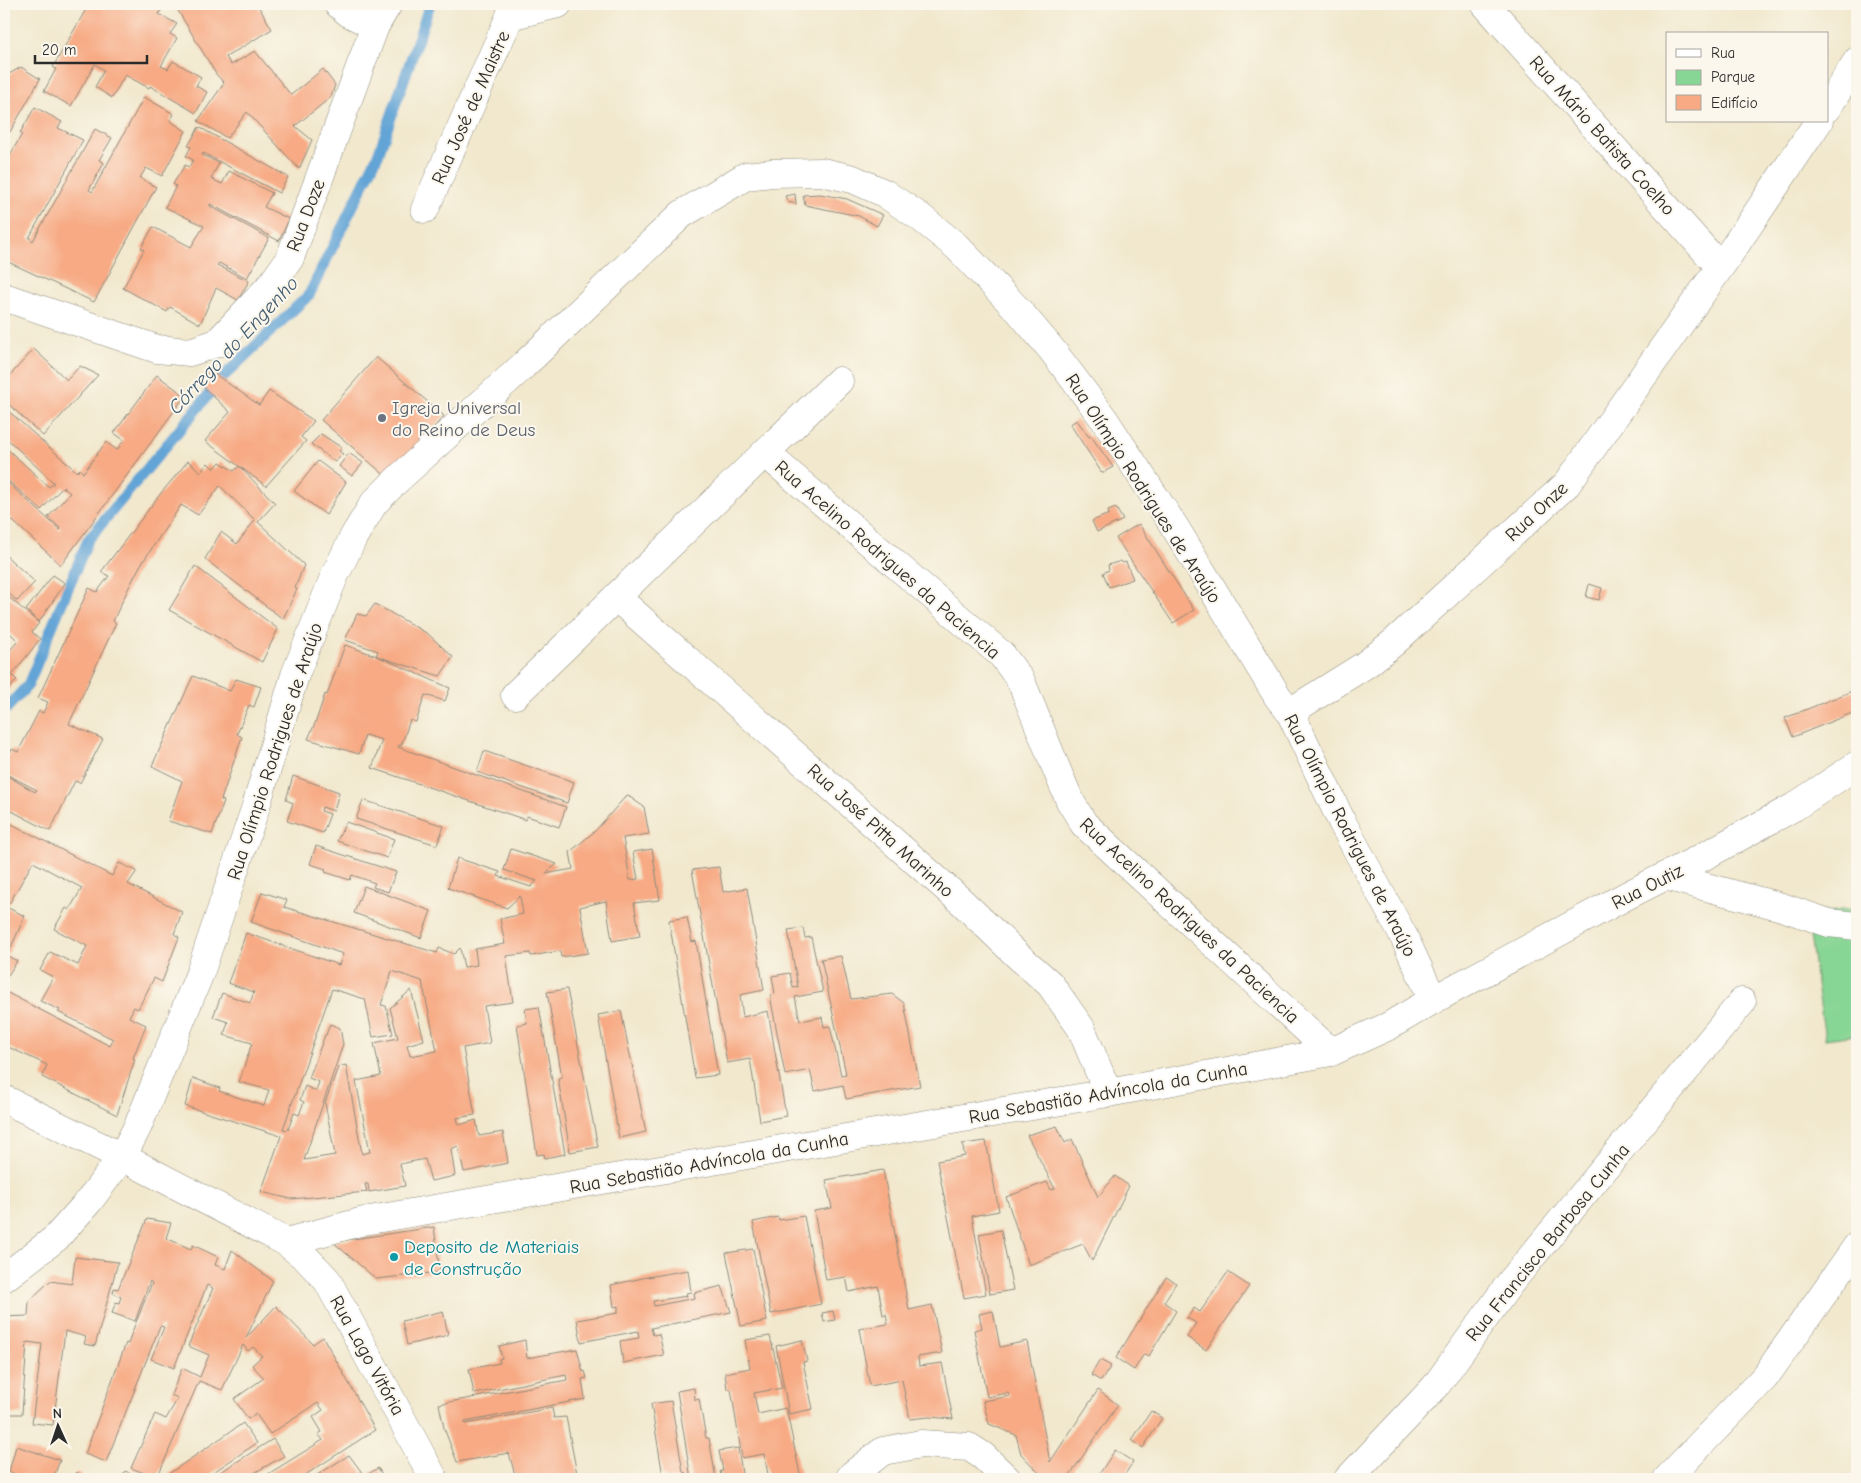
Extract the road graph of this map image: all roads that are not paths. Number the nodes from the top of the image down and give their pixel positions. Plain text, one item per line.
1 (338, 4) edge
2 (558, 4) edge
3 (1485, 4) edge
4 (511, 10) edge
5 (382, 15) edge
6 (1853, 80) edge
7 (1828, 107) edge
8 (1818, 122) edge
9 (425, 209) dead end
10 (1724, 261) junction
11 (4, 297) edge
12 (839, 382) dead end
13 (765, 453) junction
14 (616, 597) junction
15 (514, 695) dead end
16 (1290, 712) junction
17 (1857, 765) edge
18 (1665, 876) junction
19 (1857, 926) edge
20 (1433, 1000) junction
21 (1742, 1002) dead end
22 (1331, 1052) junction
23 (1108, 1093) junction
24 (4, 1098) edge
25 (122, 1156) junction
26 (286, 1242) junction
27 (1857, 1246) edge
28 (4, 1278) edge
29 (434, 1479) edge
30 (848, 1479) edge
31 (1007, 1479) edge
32 (1348, 1479) edge
33 (1667, 1479) edge

1 - 5 street
2 - 4 street
3 - 10 street, Rua Mário Batista Coelho
4 - 9 street, Rua José de Maistre
5 - 11 street, Rua Doze
6 - 7 street
8 - 10 street, Rua Onze
10 - 16 street, Rua Onze
12 - 13 street, Rua Acelino Rodrigues da Paciencia
13 - 14 street, Rua Acelino Rodrigues da Paciencia
13 - 22 street, Rua Acelino Rodrigues da Paciencia
14 - 15 street, Rua Acelino Rodrigues da Paciencia
14 - 23 street, Rua José Pitta Marinho
16 - 20 street, Rua Olímpio Rodrigues de Araújo
16 - 25 street, Rua Olímpio Rodrigues de Araújo
17 - 18 street, Rua Outiz
18 - 19 street
18 - 20 street, Rua Outiz
20 - 22 street, Rua Sebastião Advíncola da Cunha
21 - 32 street, Rua Francisco Barbosa Cunha
22 - 23 street, Rua Sebastião Advíncola da Cunha
23 - 26 street, Rua Sebastião Advíncola da Cunha
24 - 25 street
25 - 26 street
25 - 28 street, Rua Olímpio Rodrigues de Araújo
26 - 29 street, Rua Lago Vitória
27 - 33 street
30 - 31 street

